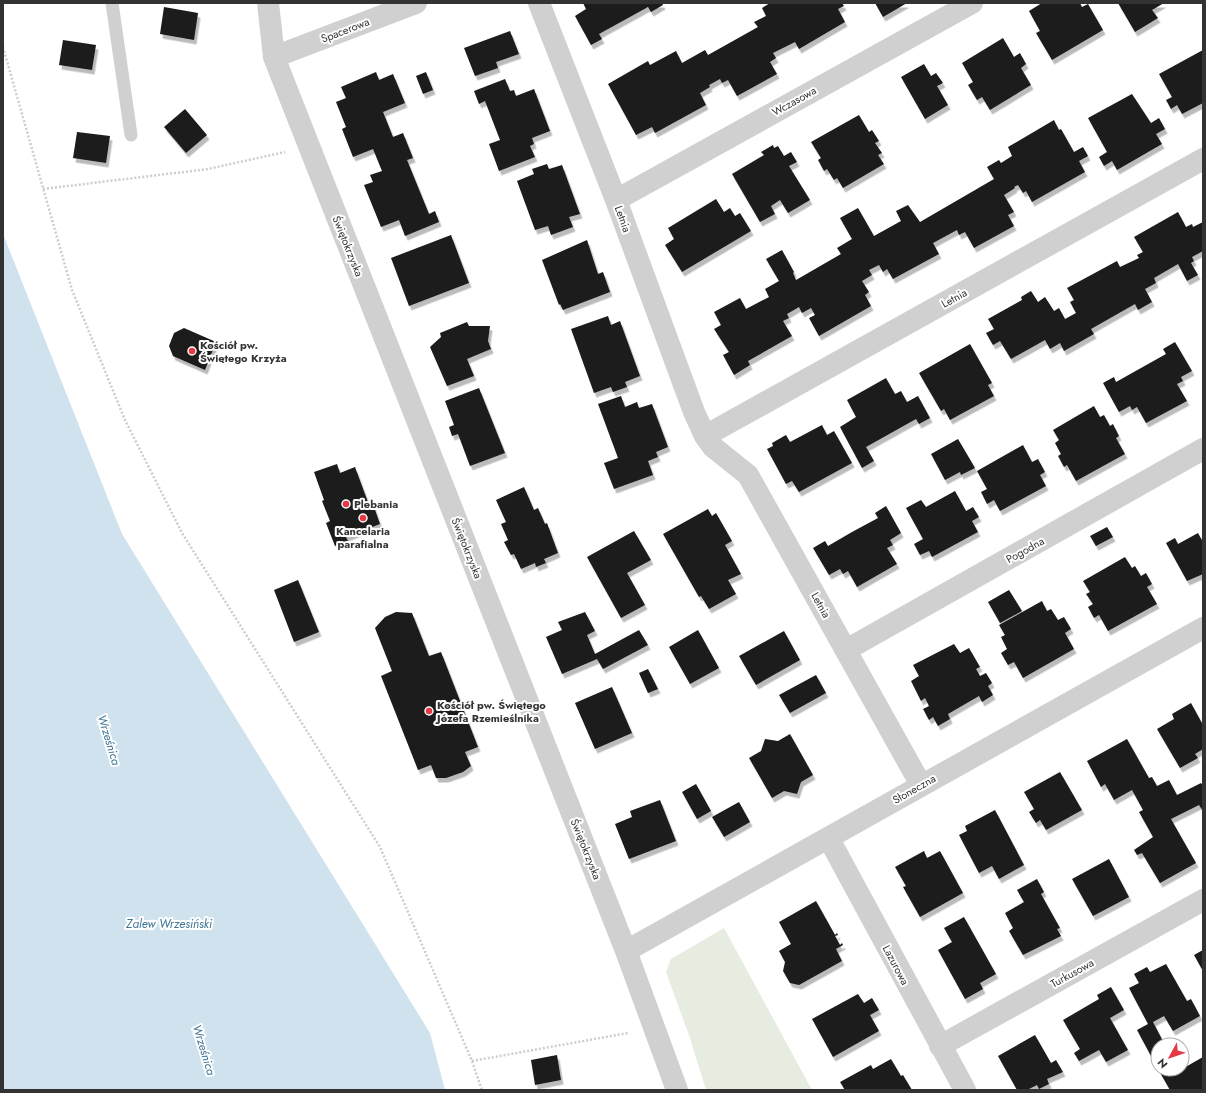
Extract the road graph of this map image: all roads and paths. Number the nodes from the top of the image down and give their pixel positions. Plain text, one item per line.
1 (112, 3) edge
2 (268, 3) edge
3 (416, 3) edge
4 (539, 3) edge
5 (972, 3) edge
6 (3, 47) edge
7 (274, 57) junction
8 (131, 135) dead end
9 (308, 145) junction
10 (1203, 159) edge
11 (43, 189) junction
12 (616, 200) junction
13 (705, 436) junction
14 (1203, 449) edge
15 (1203, 628) edge
16 (846, 650) junction
17 (921, 786) junction
18 (829, 839) junction
19 (1203, 900) edge
20 (626, 951) junction
21 (654, 1028) junction
22 (940, 1046) junction
23 (472, 1061) junction
24 (482, 1090) edge
25 (677, 1090) edge
26 (965, 1090) edge

1 - 8 lane
2 - 7 street, Świętokrzyska
3 - 7 street, Spacerowa
4 - 12 street, Letnia
5 - 12 street, Wczasowa
6 - 11 path
7 - 9 street, Świętokrzyska
9 - 11 path
9 - 20 street, Świętokrzyska
10 - 13 street, Letnia
11 - 23 path
12 - 13 street, Letnia
13 - 16 street, Letnia
14 - 16 street, Pogodna
15 - 17 street, Słoneczna
16 - 17 street, Letnia
17 - 18 street, Słoneczna
18 - 20 street, Słoneczna
18 - 22 street, Lazurowa
19 - 22 street, Turkusowa
20 - 21 street, Świętokrzyska
21 - 23 path
21 - 25 street, Świętokrzyska
22 - 26 street, Lazurowa
23 - 24 path

